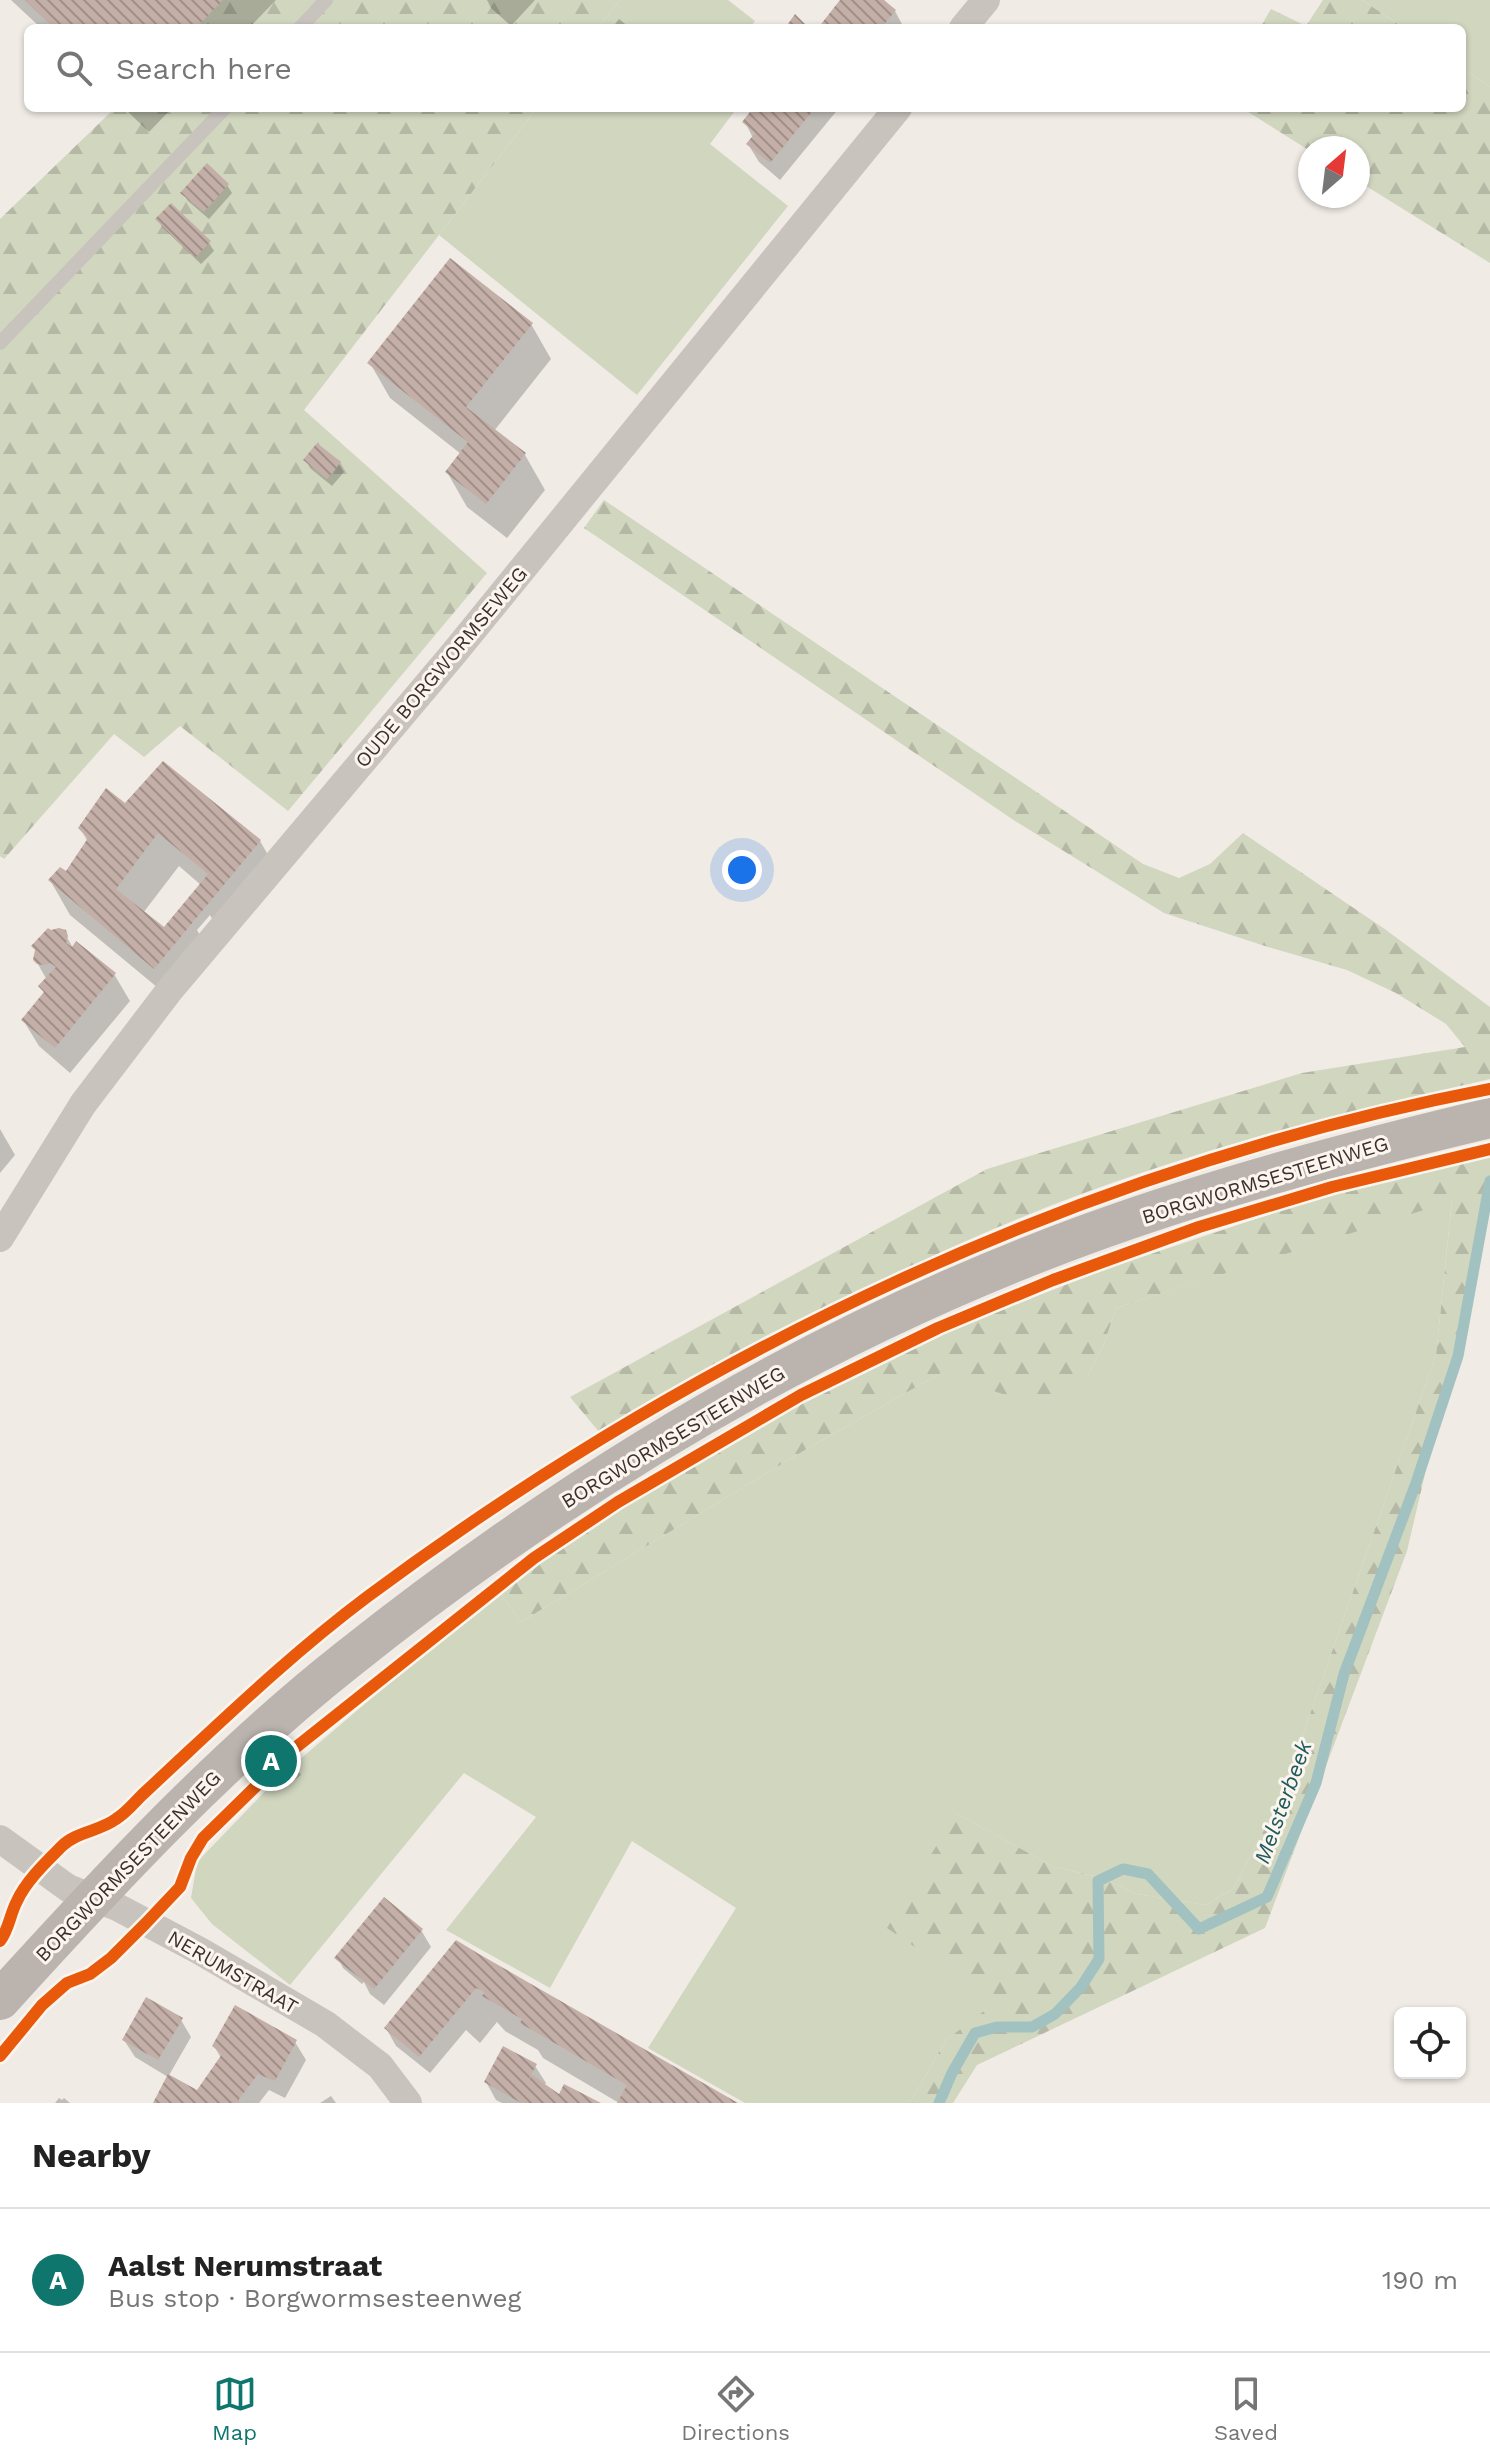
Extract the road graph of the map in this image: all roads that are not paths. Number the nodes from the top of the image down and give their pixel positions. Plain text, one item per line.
1 (326, 0) edge
2 (986, 0) edge
3 (304, 24) edge
4 (966, 24) edge
5 (221, 112) edge
6 (895, 112) edge
7 (0, 343) edge
8 (1490, 1118) edge
9 (0, 1238) edge
10 (0, 1839) edge
11 (92, 1898) junction
12 (0, 2000) edge
13 (408, 2103) edge

1 - 3 lane
2 - 4 street
5 - 7 lane
6 - 9 street, OUDE BORGWORMSEWEG
8 - 11 main road, BORGWORMSESTEENWEG
10 - 11 street, NERUMSTRAAT
11 - 12 main road, BORGWORMSESTEENWEG
11 - 13 street, NERUMSTRAAT

